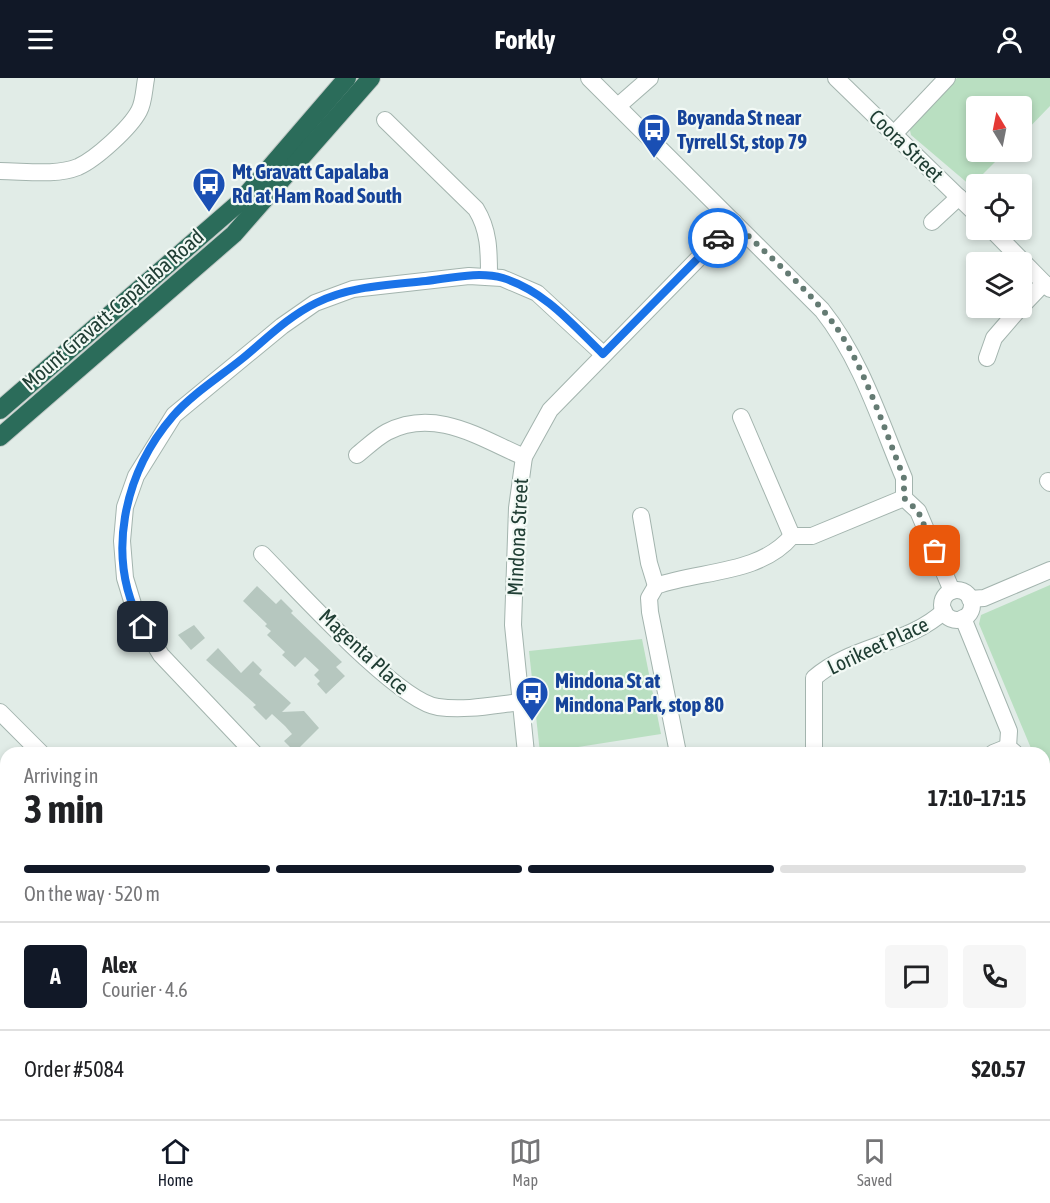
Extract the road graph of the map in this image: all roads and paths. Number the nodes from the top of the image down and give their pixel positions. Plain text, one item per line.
1 (347, 78) edge
2 (371, 78) edge
3 (589, 78) edge
4 (650, 78) edge
5 (836, 78) edge
6 (947, 78) edge
7 (146, 79) edge
8 (618, 106) junction
9 (385, 120) dead end
10 (894, 134) junction
11 (0, 171) edge
12 (959, 197) junction
13 (966, 204) edge
14 (734, 222) junction
15 (932, 222) dead end
16 (1002, 240) edge
17 (489, 275) junction
18 (1047, 286) edge
19 (1032, 298) edge
20 (1011, 318) edge
21 (603, 354) junction
22 (987, 358) dead end
23 (0, 410) edge
24 (741, 417) dead end
25 (0, 437) edge
26 (357, 455) dead end
27 (524, 457) junction
28 (904, 498) junction
29 (641, 516) dead end
30 (792, 536) junction
31 (262, 554) dead end
32 (1050, 570) edge
33 (656, 586) junction
34 (952, 591) junction
35 (970, 599) junction
36 (944, 611) junction
37 (963, 618) junction
38 (521, 702) junction
39 (0, 712) edge
40 (35, 747) edge
41 (248, 747) edge
42 (525, 747) edge
43 (677, 747) edge
44 (814, 747) edge
45 (1006, 747) edge

1 - 23 highway, Mount Gravatt-Capalaba Road
2 - 25 highway, Mount Gravatt-Capalaba Road
3 - 8 street
4 - 8 street
5 - 10 street, Coora Street
6 - 10 street
7 - 11 street
8 - 14 street
9 - 17 street
10 - 12 street, Coora Street
12 - 13 street, Coora Street
12 - 15 street
14 - 21 street, Mindona Street
14 - 28 street
16 - 18 street
17 - 21 street
17 - 41 street
18 - 19 street
20 - 22 street
21 - 27 street, Mindona Street
24 - 30 street
26 - 27 street
27 - 38 street, Mindona Street
28 - 30 street
28 - 34 street
29 - 33 street
30 - 33 street
31 - 38 street, Magenta Place
32 - 35 street
33 - 43 street
34 - 35 street
34 - 36 street
35 - 37 street
36 - 37 street
36 - 44 street, Lorikeet Place
37 - 45 street
38 - 42 street, Mindona Street
39 - 40 street

